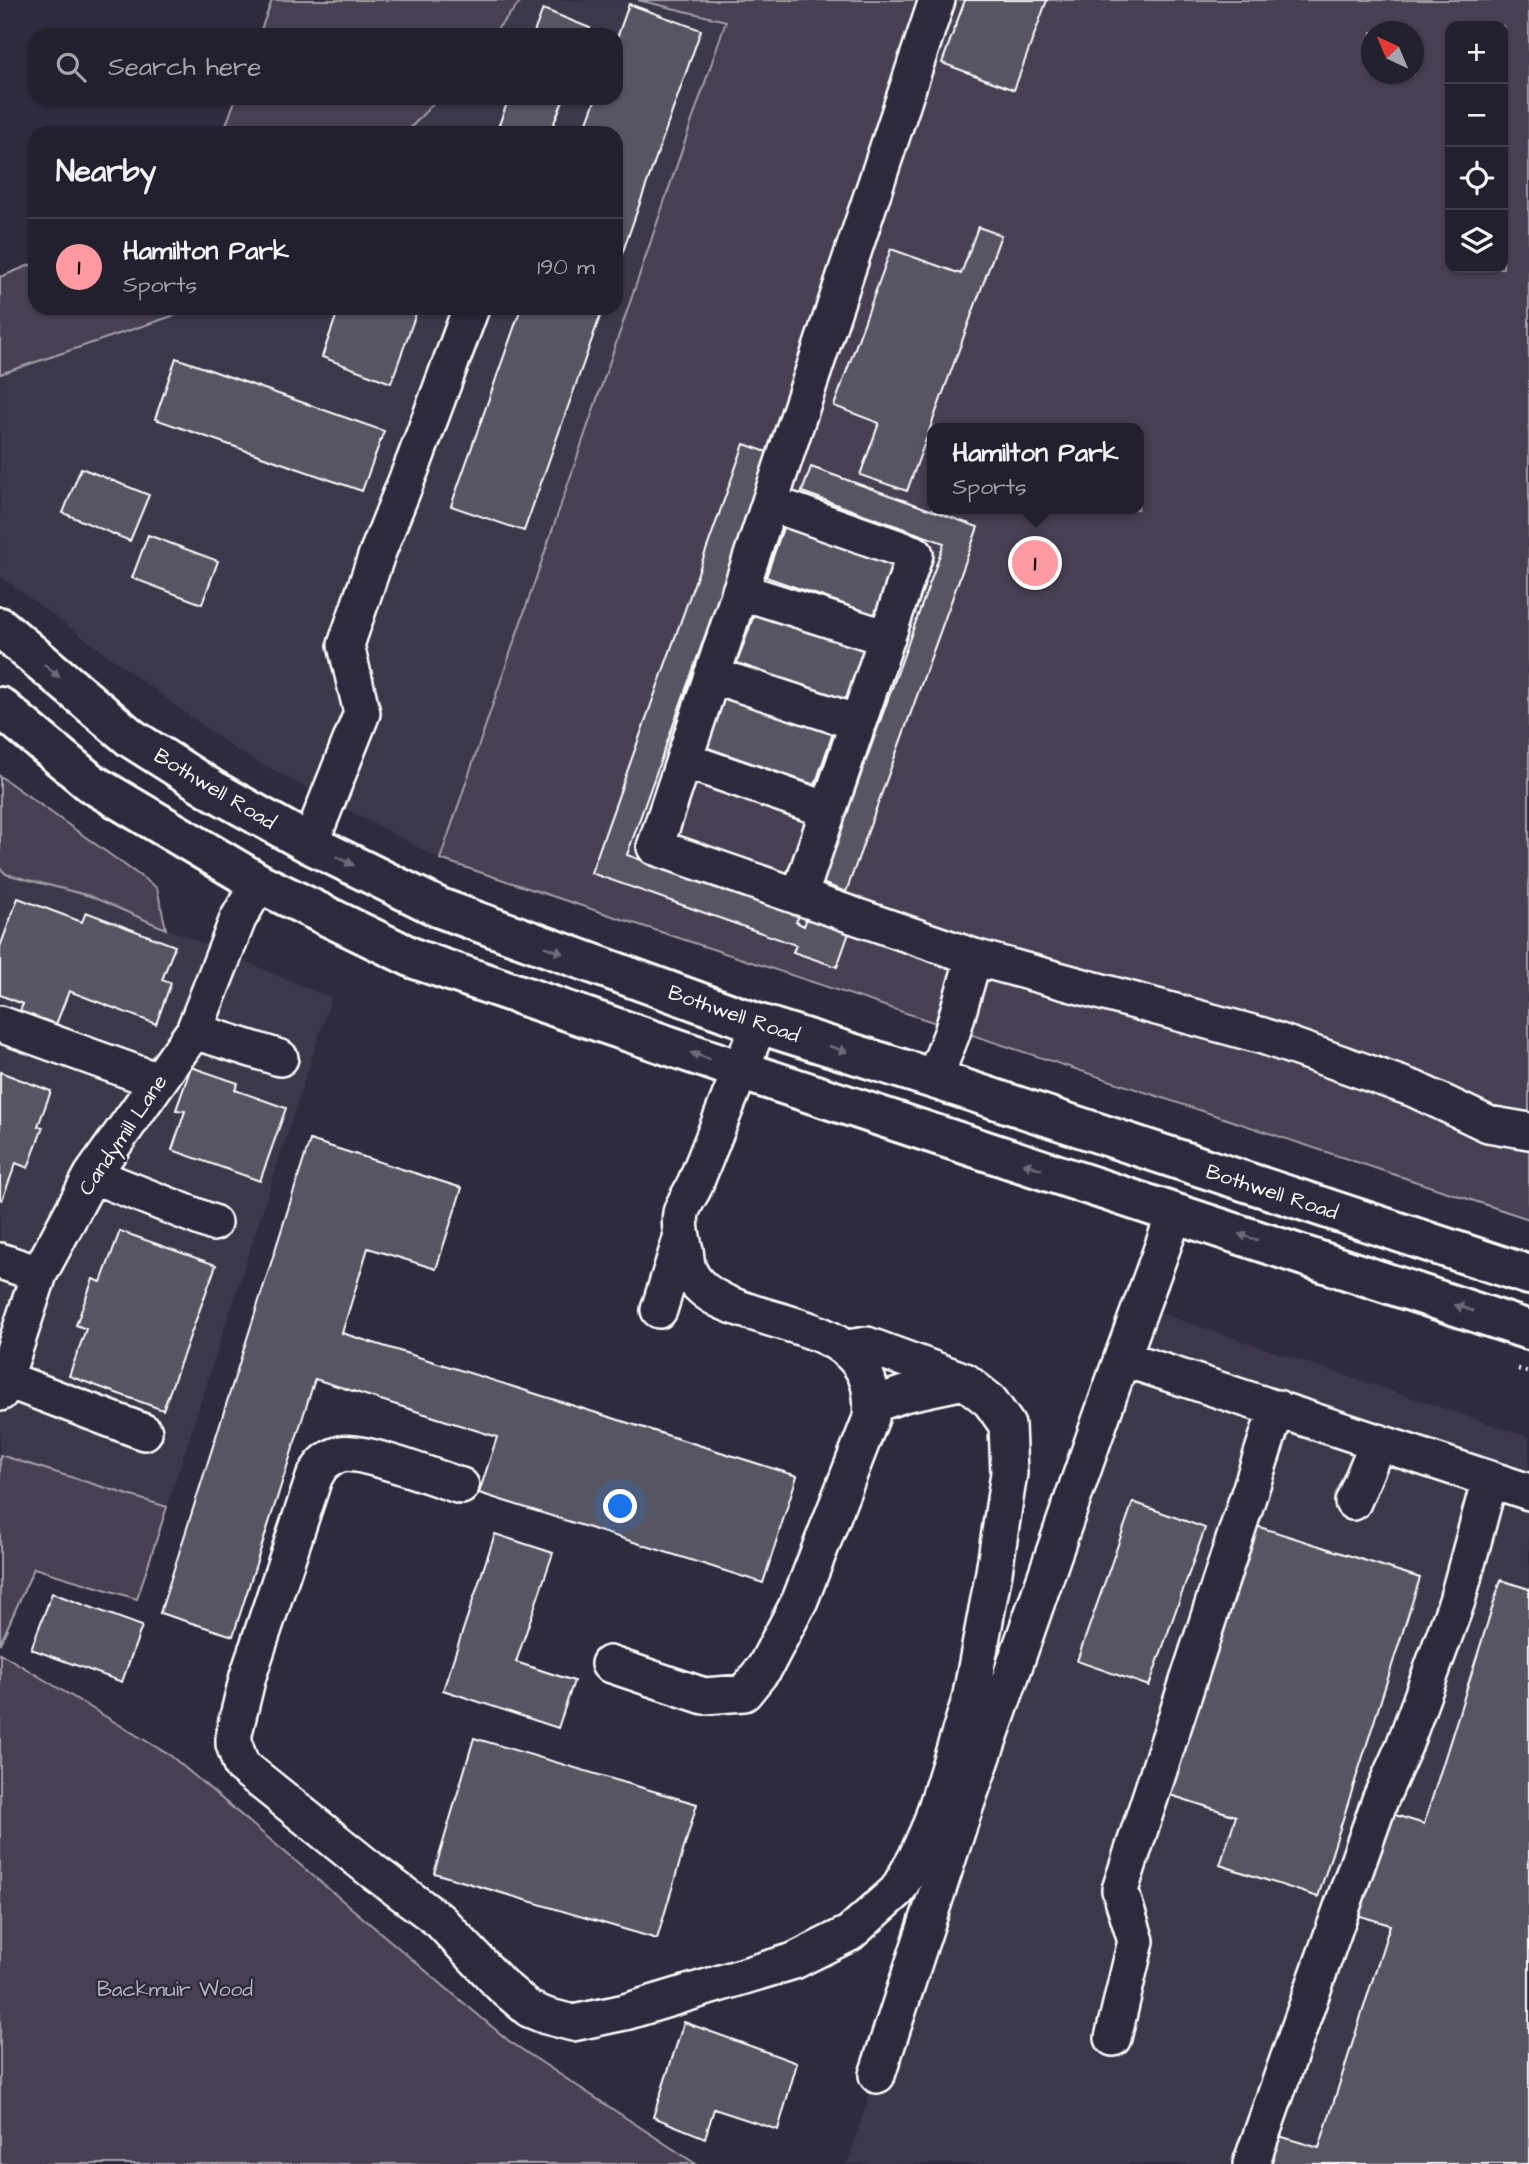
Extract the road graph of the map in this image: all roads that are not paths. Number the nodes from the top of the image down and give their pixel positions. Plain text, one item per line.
1 (937, 0) edge
2 (468, 315) edge
3 (770, 503) junction
4 (740, 591) junction
5 (0, 627) edge
6 (887, 638) junction
7 (712, 675) junction
8 (0, 707) edge
9 (858, 723) junction
10 (684, 760) junction
11 (828, 810) junction
12 (310, 844) junction
13 (259, 883) junction
14 (799, 897) junction
15 (974, 957) junction
16 (0, 1024) edge
17 (759, 1024) junction
18 (194, 1031) junction
19 (280, 1058) dead end
20 (740, 1070) junction
21 (934, 1079) junction
22 (158, 1081) junction
23 (1529, 1131) edge
24 (92, 1175) junction
25 (1175, 1213) junction
26 (213, 1223) dead end
27 (682, 1236) junction
28 (0, 1261) edge
29 (39, 1274) junction
30 (1529, 1275) edge
31 (659, 1310) dead end
32 (1529, 1330) edge
33 (847, 1348) junction
34 (1122, 1357) junction
35 (965, 1381) junction
36 (2, 1386) edge
37 (873, 1405) junction
38 (1277, 1408) junction
39 (144, 1432) dead end
40 (1378, 1442) junction
41 (1490, 1479) junction
42 (461, 1486) dead end
43 (1529, 1492) edge
44 (1353, 1502) dead end
45 (609, 1664) dead end
46 (1113, 2038) dead end
47 (877, 2075) dead end
48 (1251, 2164) edge

1 - 3 street
2 - 12 street
3 - 4 street
3 - 6 street
4 - 6 street
4 - 7 street
5 -> 12 main road, Bothwell Road
6 - 9 street
7 - 9 street
7 - 10 street
8 - 13 main road
9 - 11 street
10 - 11 street
10 - 14 street
11 - 14 street
12 -> 17 main road, Bothwell Road
13 - 18 street, Candymill Lane
20 -> 13 main road
14 - 15 street
15 - 21 street
15 - 23 street
16 - 22 street
17 - 20 street
17 -> 21 main road, Bothwell Road
18 - 19 street
18 - 22 street, Candymill Lane
25 -> 20 main road
20 - 27 street
21 - 30 main road, Bothwell Road
22 - 24 street, Candymill Lane
24 - 26 street
24 - 29 street, Candymill Lane
32 -> 25 main road
25 - 34 street
27 - 31 street
27 - 33 street
28 - 29 street
29 - 36 street, Candymill Lane
33 - 35 street
33 - 37 street
34 - 38 street
34 - 47 street
35 - 37 street
35 - 42 street
36 - 39 street
37 - 45 street
38 - 40 street
38 - 46 street
40 - 41 street
40 - 44 street
41 - 43 street
41 - 48 street

